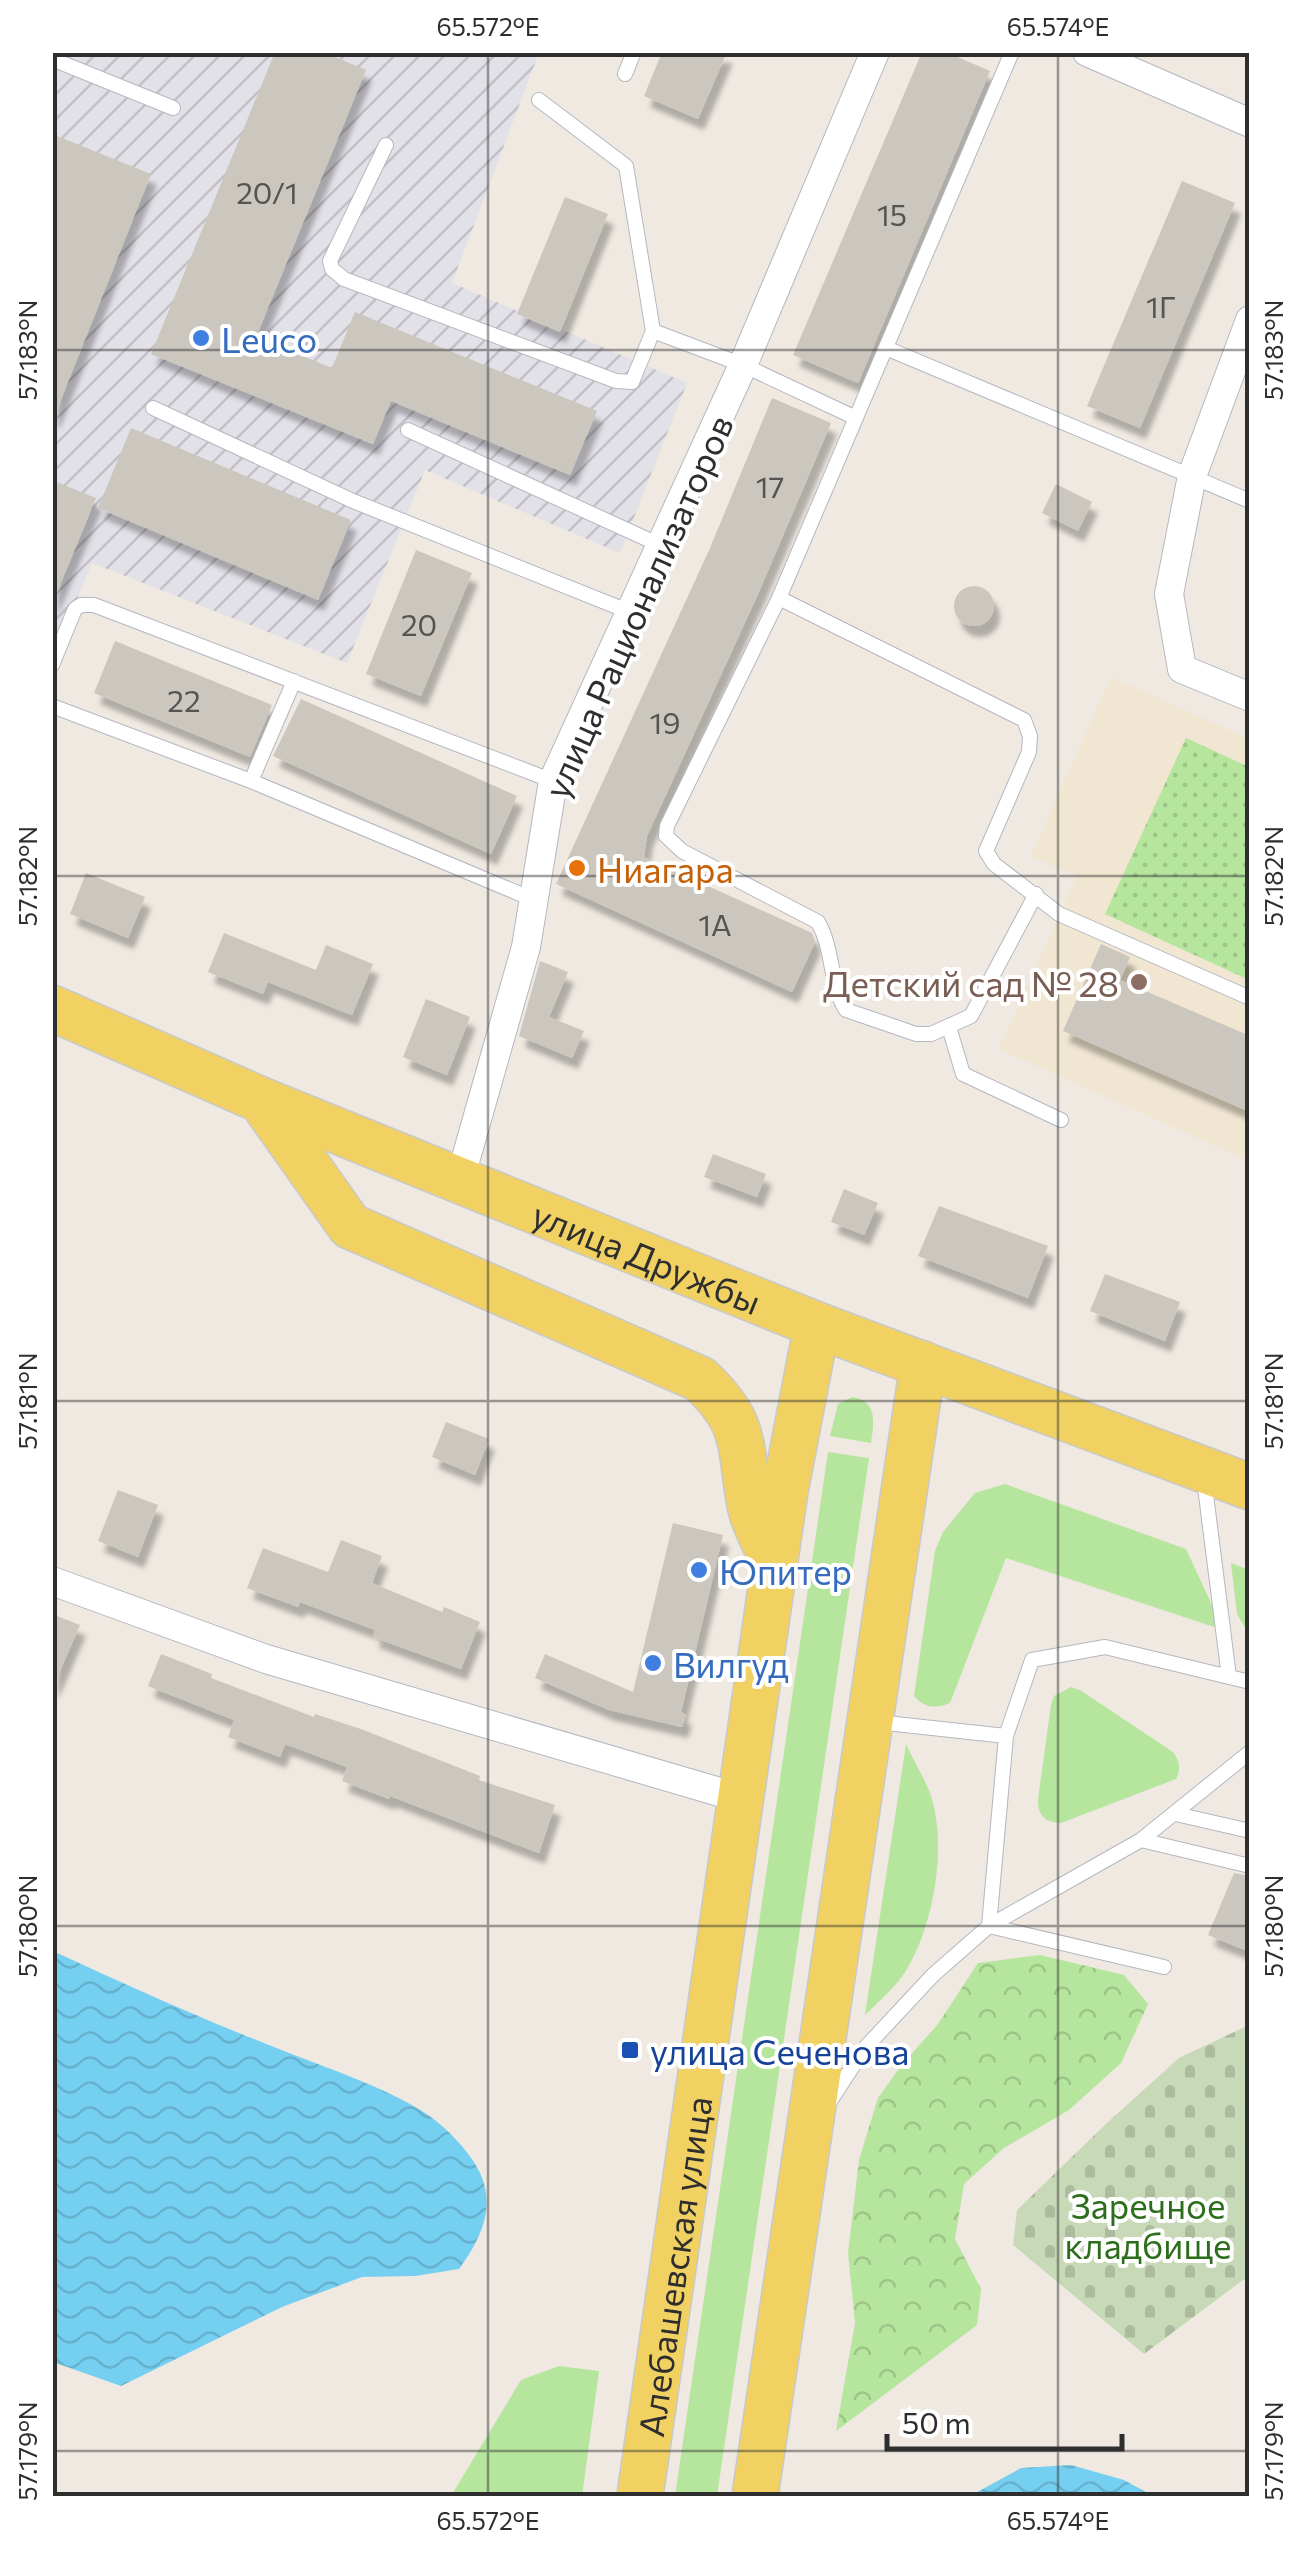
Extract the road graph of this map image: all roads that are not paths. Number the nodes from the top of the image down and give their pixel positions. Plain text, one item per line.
1 (634, 52) edge
2 (875, 52) edge
3 (1012, 52) edge
4 (1087, 52) edge
5 (52, 59) edge
6 (625, 74) dead end
7 (540, 100) dead end
8 (173, 108) dead end
9 (1250, 122) edge
10 (386, 145) dead end
11 (1250, 320) edge
12 (652, 330) junction
13 (886, 348) junction
14 (743, 365) junction
15 (153, 408) dead end
16 (856, 418) junction
17 (408, 430) dead end
18 (1192, 476) junction
19 (1250, 501) edge
20 (660, 545) junction
21 (780, 598) junction
22 (630, 612) junction
23 (52, 665) edge
24 (294, 681) junction
25 (1250, 697) edge
26 (52, 706) edge
27 (251, 780) junction
28 (552, 781) junction
29 (1036, 894) junction
30 (532, 899) junction
31 (1250, 998) edge
32 (52, 1008) edge
33 (948, 1027) junction
34 (261, 1100) junction
35 (1061, 1120) dead end
36 (460, 1179) junction
37 (816, 1325) junction
38 (923, 1364) junction
39 (1202, 1468) junction
40 (1250, 1487) edge
41 (774, 1563) junction
42 (52, 1581) edge
43 (1229, 1677) junction
44 (1250, 1682) edge
45 (869, 1721) junction
46 (1006, 1736) junction
47 (1250, 1752) edge
48 (740, 1798) junction
49 (1176, 1814) junction
50 (1250, 1831) edge
51 (1141, 1840) junction
52 (1250, 1866) edge
53 (989, 1926) junction
54 (1164, 1966) dead end
55 (808, 2138) junction
56 (640, 2496) edge
57 (754, 2496) edge

1 - 6 lane
2 - 14 street, улица Рационализаторов
3 - 13 lane
4 - 9 street
5 - 8 lane
7 - 12 lane
10 - 12 lane
11 - 18 street
12 - 14 lane
13 - 16 lane
13 - 18 lane
14 - 16 lane
14 - 20 street, улица Рационализаторов
15 - 22 lane
16 - 21 lane
17 - 20 lane
18 - 19 lane
18 - 25 street
20 - 22 street, улица Рационализаторов
21 - 29 lane
21 - 33 lane
22 - 28 street, улица Рационализаторов
23 - 24 lane
24 - 27 lane
24 - 28 lane
26 - 27 lane
27 - 30 lane
28 - 30 street, улица Рационализаторов
29 - 31 lane
29 - 33 lane
30 - 36 street, улица Рационализаторов
32 - 34 main road, улица Дружбы
33 - 35 lane
34 - 36 main road, улица Дружбы
34 - 41 main road
36 - 37 main road, улица Дружбы
37 - 38 main road, улица Дружбы
37 - 41 main road, Алебашевская улица
38 - 39 main road, улица Дружбы
38 - 45 main road
39 - 40 main road, улица Дружбы
39 - 43 lane
41 - 48 main road, Алебашевская улица
42 - 48 street
43 - 44 lane
43 - 46 lane
45 - 46 lane
45 - 55 main road
46 - 53 lane
47 - 49 lane
48 - 56 main road, Алебашевская улица
49 - 50 lane
49 - 51 lane
51 - 52 lane
51 - 53 lane
53 - 54 lane
53 - 55 lane
55 - 57 main road

